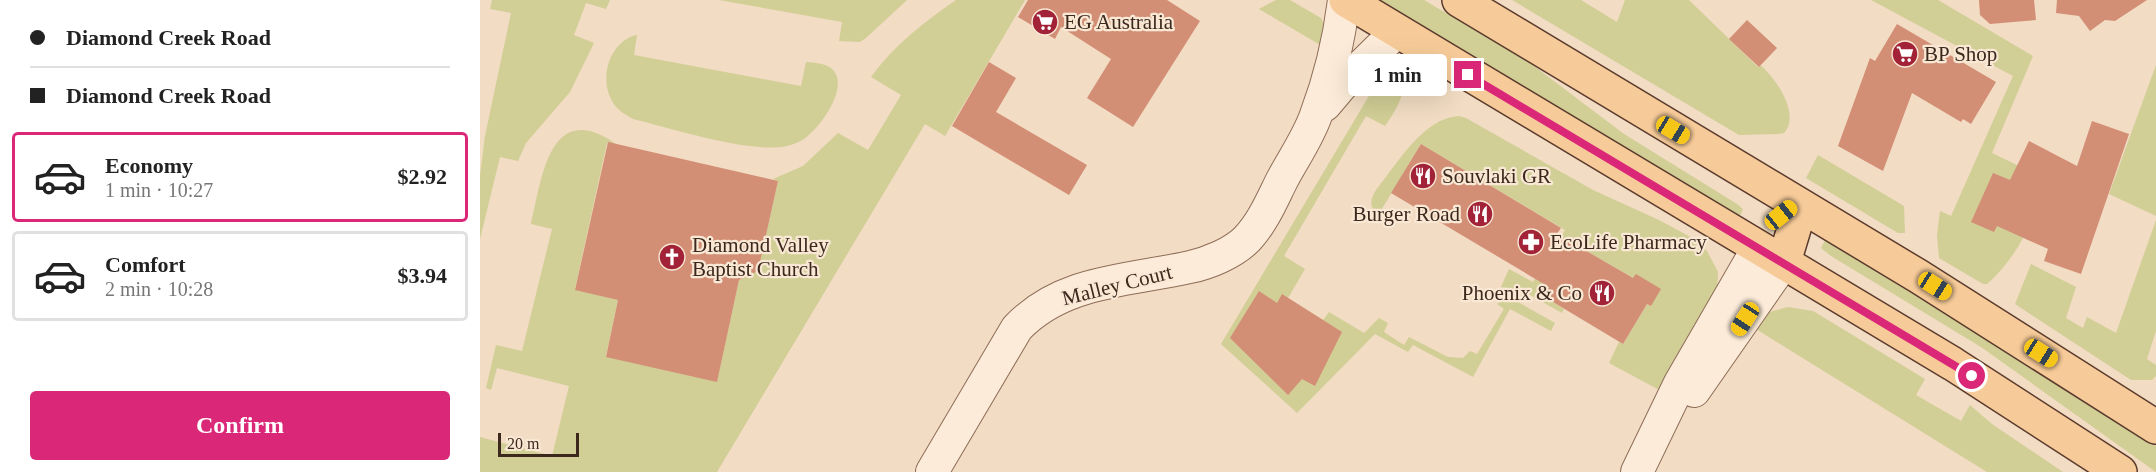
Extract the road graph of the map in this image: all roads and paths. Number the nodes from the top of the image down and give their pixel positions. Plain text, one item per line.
1 (1345, 0) edge
2 (1459, 0) edge
3 (1396, 32) junction
4 (1315, 117) junction
5 (1795, 203) junction
6 (1771, 255) junction
7 (2156, 427) edge
8 (1643, 459) edge
9 (932, 472) edge
10 (2120, 472) edge

1 - 3 main road
1 - 4 street, Malley Court
2 - 5 main road
3 - 4 street, Malley Court
3 - 6 main road
4 - 9 street, Malley Court
5 - 6 main road
5 - 7 main road
6 - 8 street
6 - 10 main road

